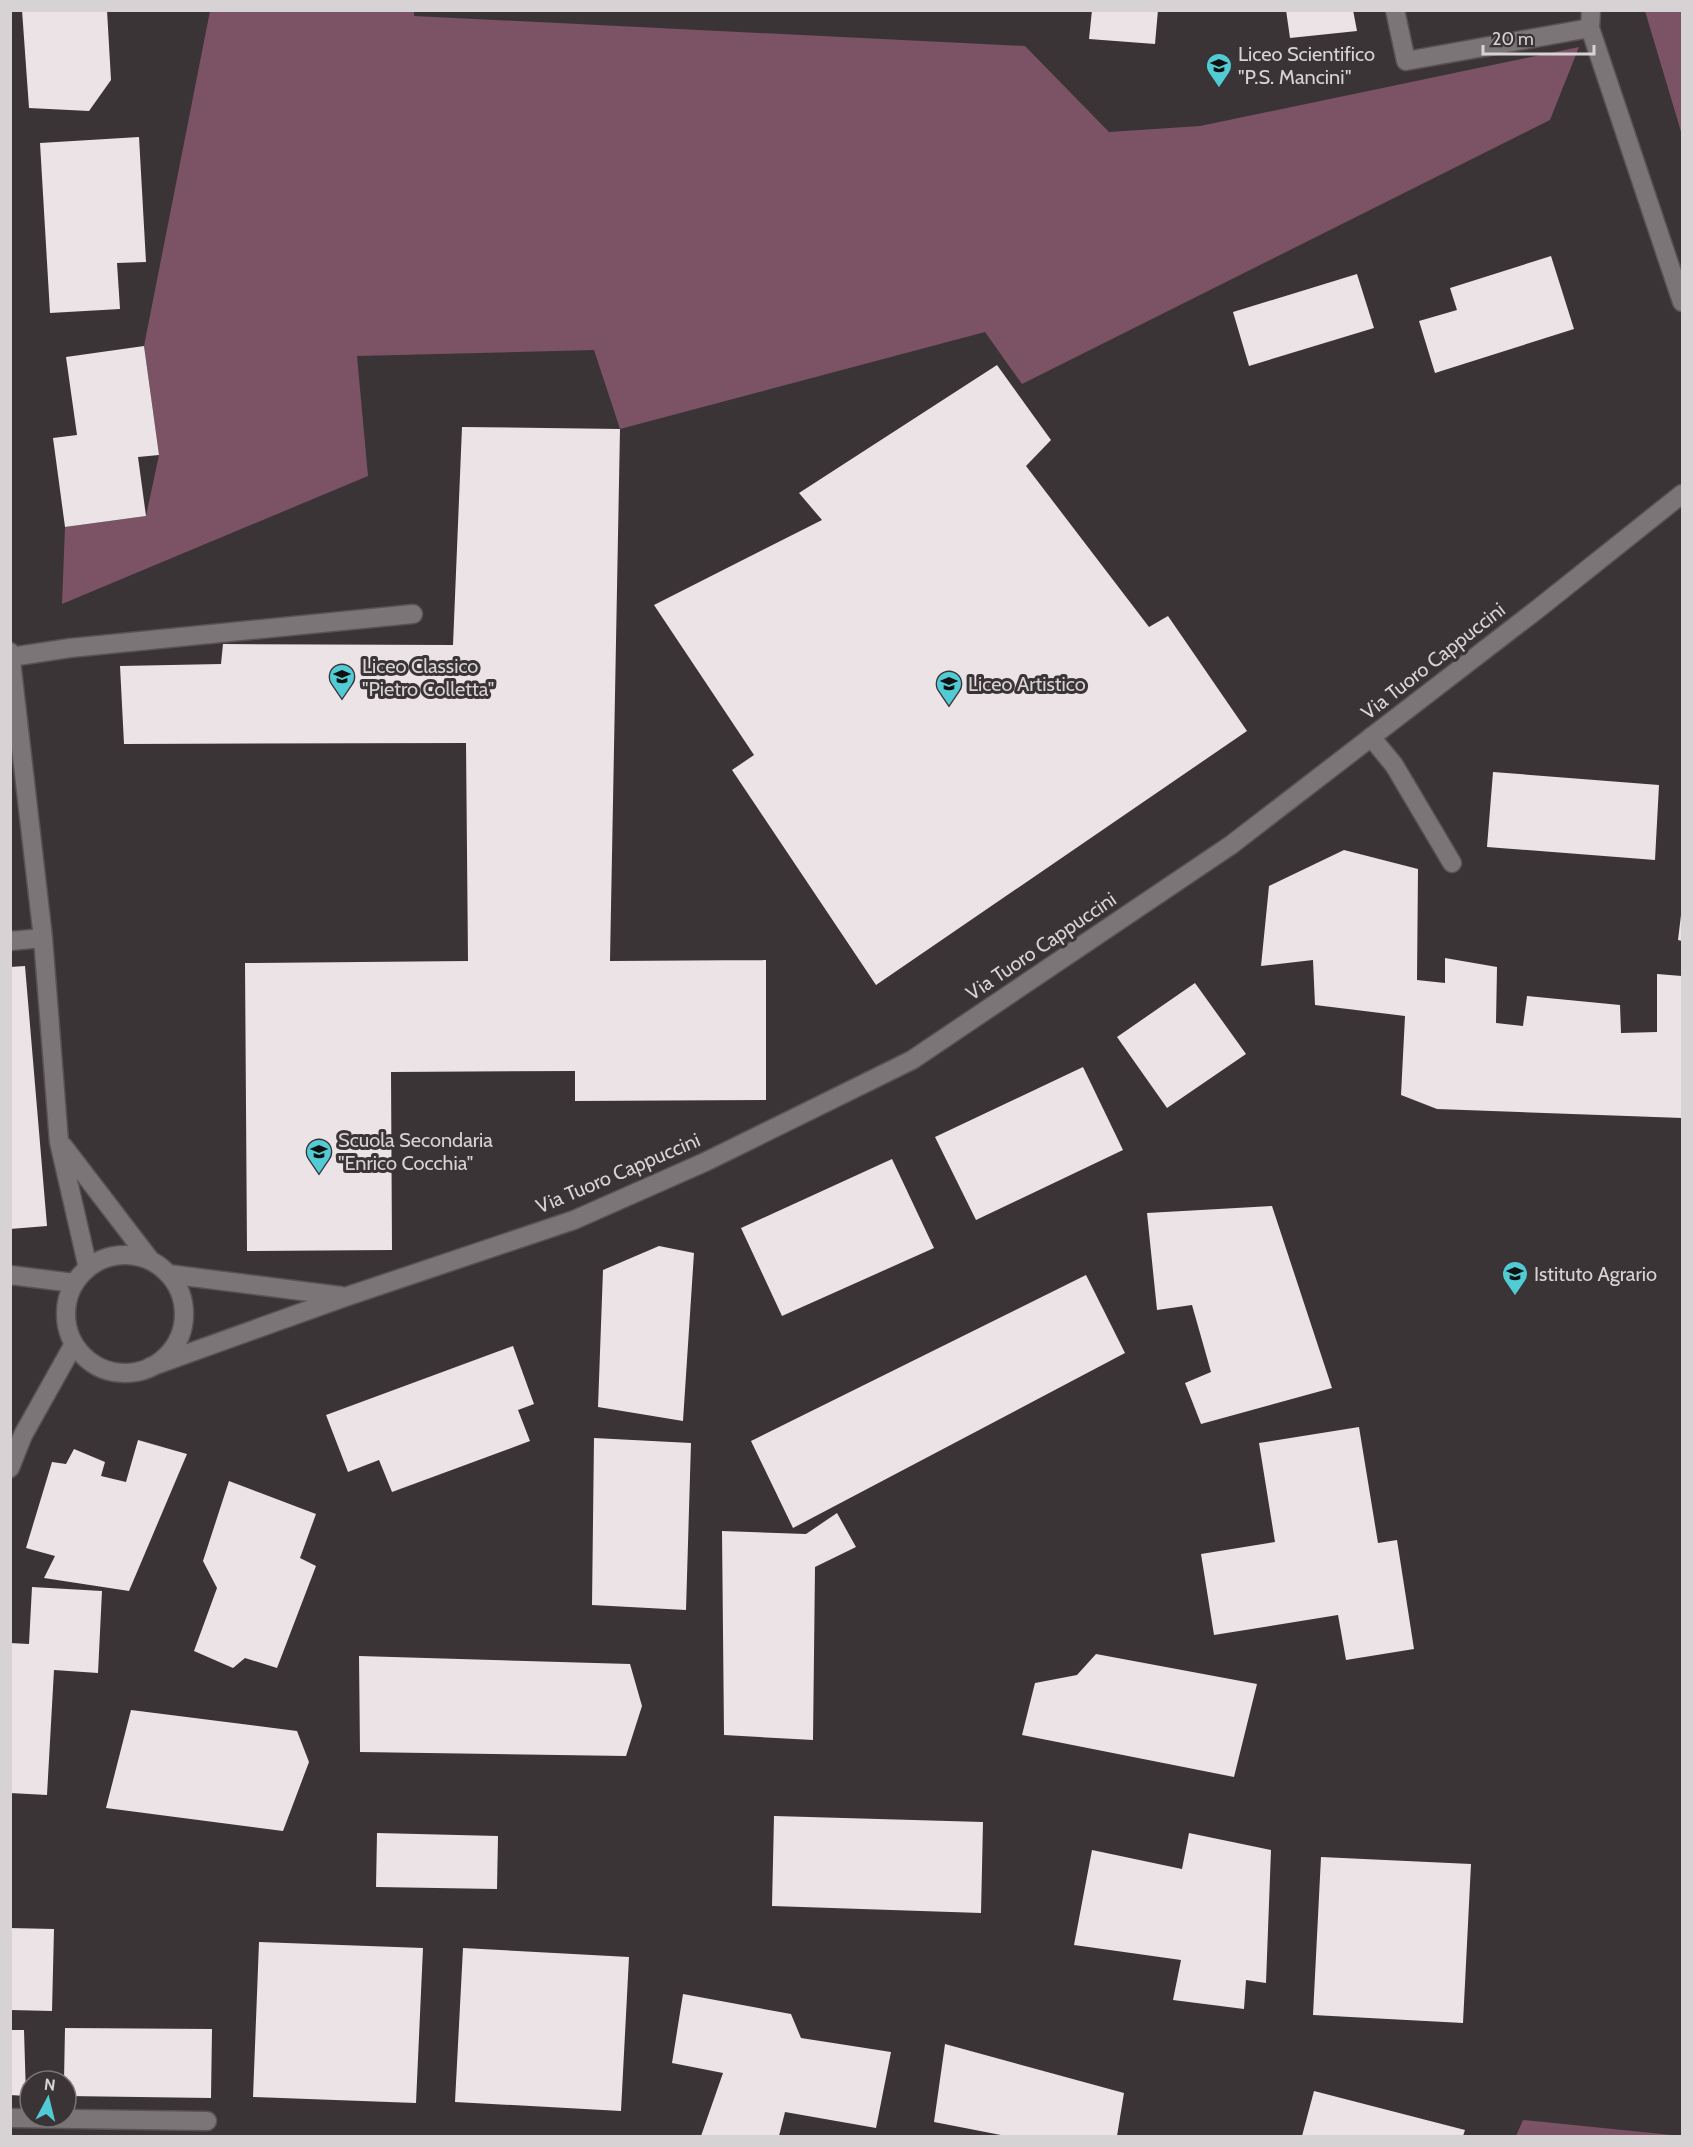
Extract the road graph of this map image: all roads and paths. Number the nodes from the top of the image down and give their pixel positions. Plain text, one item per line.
1 (1395, 10) edge
2 (1591, 19) edge
3 (1683, 302) edge
4 (1683, 494) edge
5 (413, 614) dead end
6 (10, 652) edge
7 (11, 657) edge
8 (14, 710) edge
9 (1371, 737) junction
10 (1452, 863) dead end
11 (43, 939) junction
12 (10, 941) edge
13 (59, 1142) junction
14 (151, 1262) junction
15 (88, 1268) junction
16 (168, 1274) junction
17 (10, 1275) edge
18 (74, 1283) junction
19 (345, 1297) junction
20 (74, 1344) junction
21 (150, 1367) junction
22 (10, 1468) edge
23 (10, 2118) edge
24 (207, 2121) dead end

1 - 2 street
2 - 3 street
4 - 9 street, Via Tuoro Cappuccini
5 - 7 street
6 - 7 street
7 - 8 street
8 - 11 street
9 - 10 street
9 - 19 street, Via Tuoro Cappuccini
11 - 12 street
11 - 13 street
13 - 14 street
13 - 15 street
14 - 15 street
14 - 16 street
15 - 18 street
16 - 19 street, Via Tuoro Cappuccini
16 - 21 street
17 - 18 street
18 - 20 street
19 - 21 street, Via Tuoro Cappuccini
20 - 21 street
20 - 22 street
23 - 24 street

